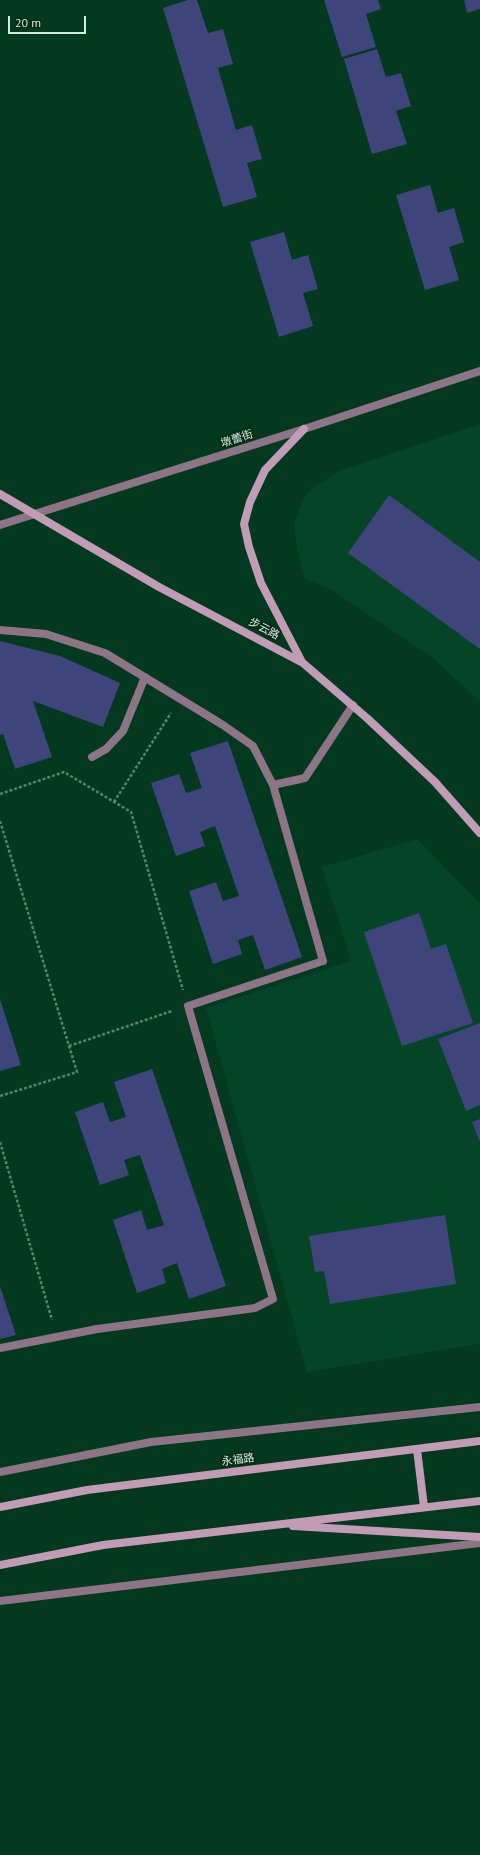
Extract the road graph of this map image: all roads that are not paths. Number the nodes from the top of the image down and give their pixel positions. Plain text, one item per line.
1 (480, 371) edge
2 (304, 429) junction
3 (0, 494) edge
4 (34, 514) junction
5 (0, 525) edge
6 (0, 630) edge
7 (303, 663) junction
8 (145, 677) junction
9 (352, 705) junction
10 (92, 757) dead end
11 (273, 785) junction
12 (480, 833) edge
13 (0, 1348) edge
14 (480, 1407) edge
15 (480, 1441) edge
16 (417, 1449) junction
17 (0, 1472) edge
18 (480, 1501) edge
19 (0, 1507) edge
20 (424, 1507) junction
21 (270, 1524) junction
22 (480, 1538) edge
23 (480, 1543) edge
24 (0, 1565) edge
25 (0, 1601) edge

1 - 2 street, 墩蕾街
2 - 4 street, 墩蕾街
2 - 7 main road
3 - 4 main road, 步云路
4 - 5 street, 墩蕾街
4 - 7 main road, 步云路
6 - 8 street
7 - 9 main road, 步云路
8 - 10 street
8 - 11 street
9 - 11 street
9 - 12 main road, 步云路
11 - 13 street
14 - 17 street
15 - 16 main road, 永福路
16 - 19 main road, 永福路
16 - 20 main road
18 - 20 main road
20 - 21 main road
21 - 22 main road
21 - 24 main road
23 - 25 street

